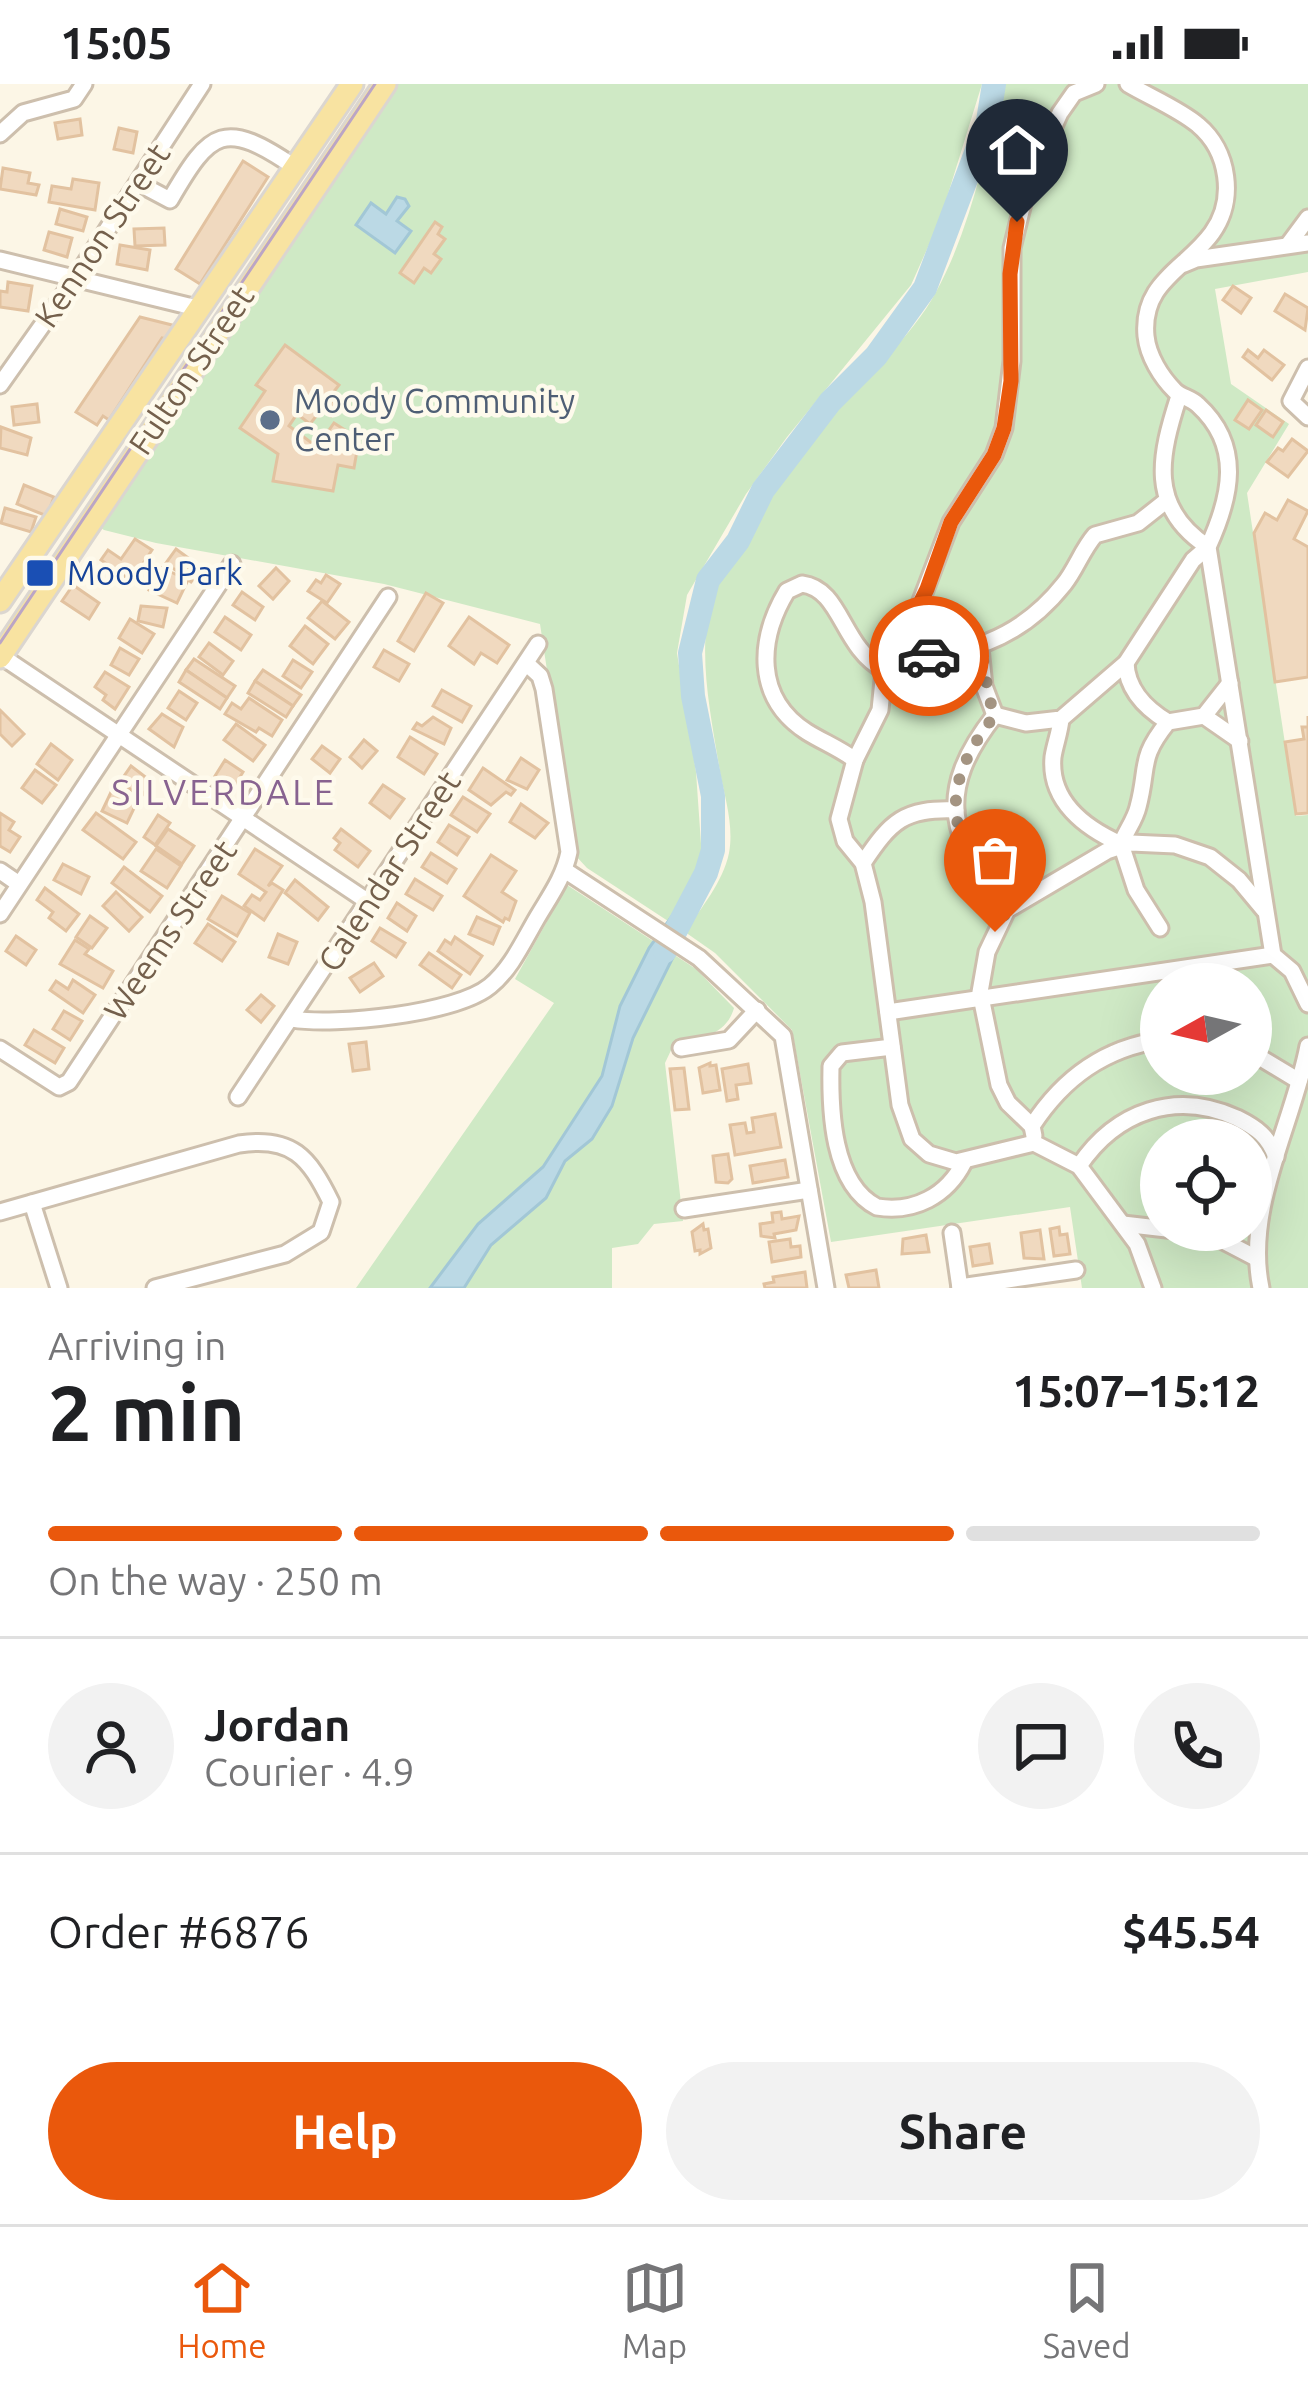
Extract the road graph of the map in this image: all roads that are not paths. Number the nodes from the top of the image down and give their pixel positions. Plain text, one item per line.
1 (85, 84) edge
2 (202, 84) edge
3 (352, 84) edge
4 (385, 84) edge
5 (1096, 84) edge
6 (1132, 85) edge
7 (0, 134) edge
8 (296, 168) junction
9 (139, 183) junction
10 (1308, 218) edge
11 (1308, 243) edge
12 (1288, 245) junction
13 (0, 260) edge
14 (1171, 271) junction
15 (77, 277) junction
16 (201, 309) junction
17 (1308, 368) edge
18 (0, 385) edge
19 (1178, 396) junction
20 (1308, 417) edge
21 (1166, 501) junction
22 (1208, 547) junction
23 (232, 564) dead end
24 (388, 597) dead end
25 (0, 601) edge
26 (538, 644) dead end
27 (980, 648) junction
28 (0, 656) edge
29 (526, 663) junction
30 (889, 664) junction
31 (1122, 671) junction
32 (1231, 682) junction
33 (995, 715) junction
34 (1204, 716) junction
35 (1060, 719) junction
36 (1168, 722) junction
37 (119, 734) junction
38 (1240, 741) junction
39 (855, 760) junction
40 (956, 810) junction
41 (244, 818) junction
42 (1121, 844) junction
43 (863, 863) junction
44 (0, 871) edge
45 (566, 871) junction
46 (20, 884) junction
47 (368, 901) junction
48 (1007, 910) junction
49 (1265, 913) junction
50 (0, 914) edge
51 (1160, 928) dead end
52 (1273, 955) junction
53 (983, 997) junction
54 (1308, 1004) edge
55 (758, 1010) junction
56 (888, 1012) junction
57 (292, 1019) junction
58 (1140, 1045) edge
59 (1308, 1046) edge
60 (892, 1047) junction
61 (681, 1048) dead end
62 (0, 1049) edge
63 (1272, 1064) edge
64 (1300, 1081) junction
65 (238, 1096) dead end
66 (1236, 1119) edge
67 (1288, 1120) junction
68 (1272, 1124) edge
69 (1033, 1134) junction
70 (1272, 1151) edge
71 (1276, 1157) junction
72 (964, 1162) junction
73 (1079, 1166) junction
74 (809, 1190) junction
75 (32, 1203) junction
76 (684, 1209) dead end
77 (0, 1212) edge
78 (1123, 1224) junction
79 (1140, 1228) edge
80 (952, 1233) dead end
81 (1140, 1250) edge
82 (1141, 1251) edge
83 (1243, 1251) edge
84 (1256, 1258) junction
85 (1076, 1270) dead end
86 (960, 1287) edge
87 (59, 1288) edge
88 (154, 1288) edge
89 (826, 1288) edge
90 (1153, 1288) edge
91 (1261, 1288) edge

1 - 7 street
2 - 9 street, Kennon Street
3 - 8 main road, Fulton Street
4 - 28 main road, Fulton Street
5 - 30 street
6 - 14 street
8 - 9 street
8 - 16 main road, Fulton Street
9 - 15 street, Kennon Street
10 - 12 street
11 - 12 street
12 - 14 street
13 - 15 street
14 - 19 street
15 - 16 street
15 - 18 street, Kennon Street
16 - 25 main road, Fulton Street
17 - 20 street
19 - 21 street
19 - 22 street
21 - 22 street
21 - 27 street
22 - 31 street
22 - 32 street
23 - 37 street
24 - 41 street, Weems Street
26 - 29 street, Calendar Street
27 - 30 street
27 - 33 street
28 - 37 street
29 - 45 street
29 - 47 street, Calendar Street
30 - 39 street
30 - 39 street
31 - 35 street
31 - 36 street
32 - 34 street
32 - 38 street
33 - 35 street
33 - 40 street
34 - 36 street
34 - 38 street
35 - 42 street
36 - 42 street
37 - 41 street
37 - 46 street
38 - 49 street
39 - 43 street
40 - 43 street
40 - 48 street
41 - 47 street
41 - 62 street, Weems Street
42 - 48 street
42 - 49 street
42 - 51 street
43 - 56 street
44 - 46 street
45 - 55 street
45 - 57 street
46 - 50 street
47 - 57 street, Calendar Street
48 - 53 street
49 - 52 street
52 - 53 street
52 - 54 street
53 - 56 street
53 - 69 street
55 - 61 street
55 - 74 street
56 - 60 street
57 - 65 street, Calendar Street
58 - 69 street
59 - 64 street
60 - 72 street
60 - 72 street
63 - 64 street
64 - 67 street
66 - 73 street
67 - 68 street
67 - 71 street
69 - 72 street
69 - 73 street
70 - 71 street
71 - 84 street
73 - 78 street
74 - 76 street
74 - 89 street
75 - 77 street
75 - 87 street
75 - 88 street
78 - 79 street
78 - 81 street
80 - 86 street
82 - 90 street
83 - 84 street
84 - 91 street
85 - 86 street

